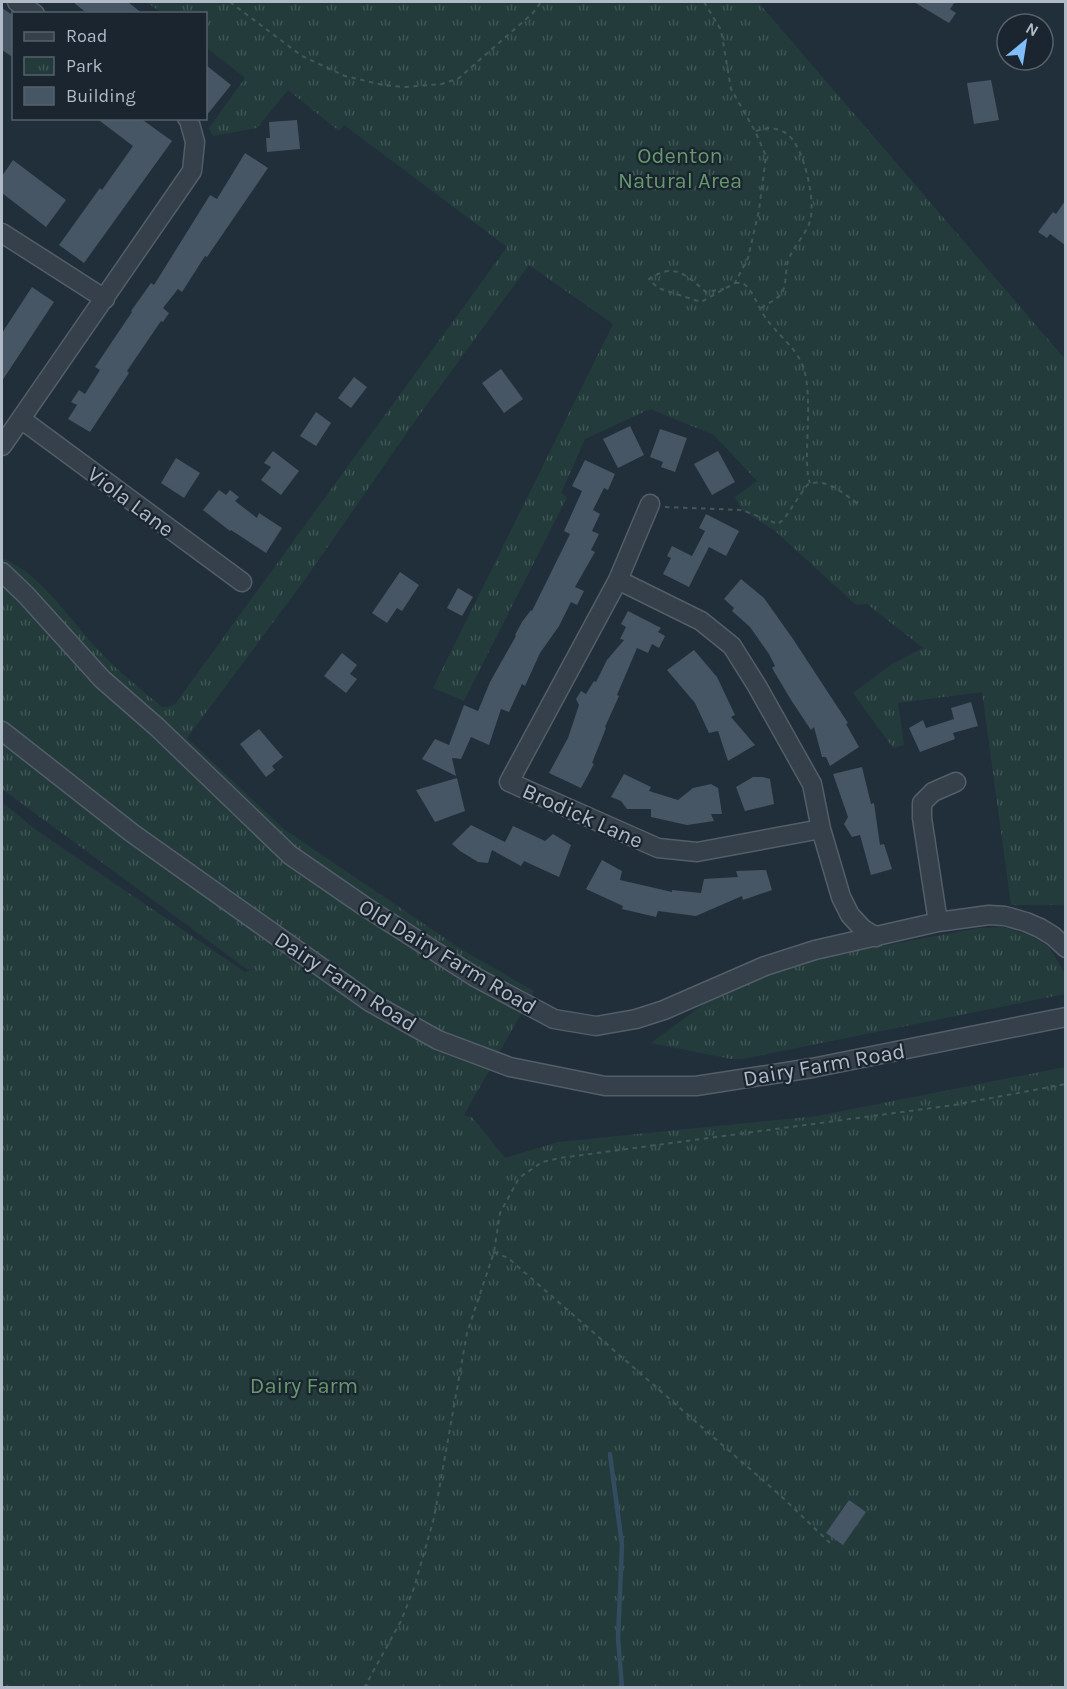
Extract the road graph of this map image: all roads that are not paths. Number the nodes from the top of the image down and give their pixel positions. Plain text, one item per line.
1 (17, 2) edge
2 (32, 12) edge
3 (189, 120) edge
4 (2, 233) edge
5 (105, 299) junction
6 (21, 419) junction
7 (2, 446) edge
8 (650, 504) road end
9 (3, 574) edge
10 (618, 580) junction
11 (242, 582) dead end
12 (2, 731) edge
13 (956, 782) dead end
14 (822, 830) junction
15 (938, 922) junction
16 (876, 937) junction
17 (1065, 948) edge
18 (1065, 1017) edge

1 - 2 street
3 - 5 street
4 - 5 street
5 - 6 street
6 - 7 street
6 - 11 street, Viola Lane
8 - 10 street, Brodick Lane
9 - 16 street, Old Dairy Farm Road
10 - 14 street
10 - 14 street, Brodick Lane
12 - 18 street, Dairy Farm Road
13 - 15 street
14 - 16 street
15 - 16 street, Old Dairy Farm Road
15 - 17 street, Old Dairy Farm Road

